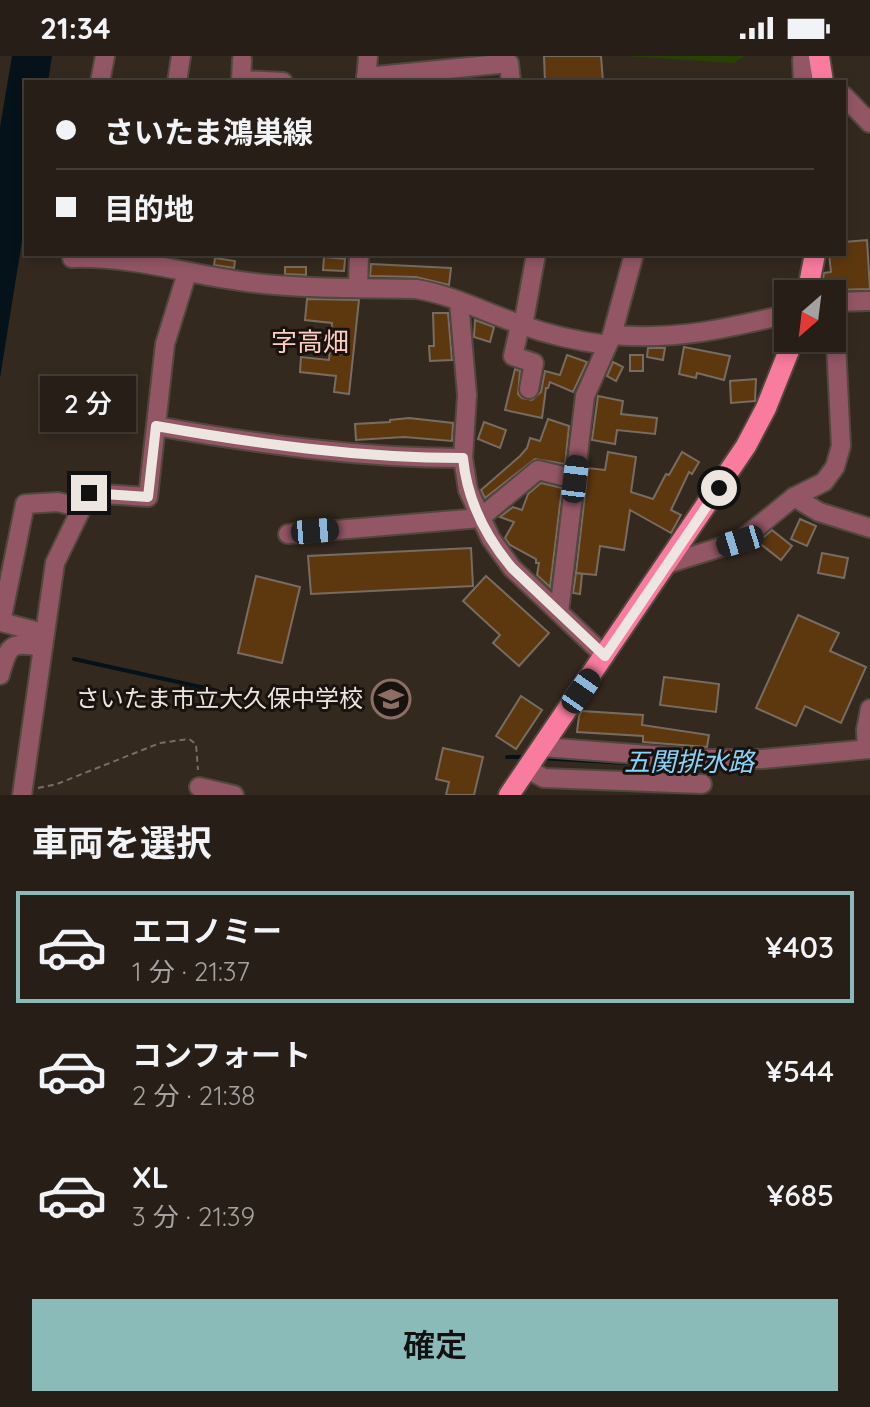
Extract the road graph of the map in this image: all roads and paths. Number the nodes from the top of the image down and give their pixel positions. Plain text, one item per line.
1 (105, 56) edge
2 (181, 56) edge
3 (368, 56) edge
4 (242, 60) dead end
5 (105, 80) edge
6 (177, 80) edge
7 (241, 80) edge
8 (366, 80) edge
9 (511, 80) edge
10 (857, 101) edge
11 (870, 123) edge
12 (72, 256) edge
13 (359, 256) edge
14 (536, 256) edge
15 (633, 256) edge
16 (815, 256) edge
17 (139, 257) edge
18 (187, 273) junction
19 (810, 280) edge
20 (358, 288) junction
21 (459, 301) junction
22 (870, 301) edge
23 (846, 302) edge
24 (774, 317) edge
25 (522, 325) junction
26 (610, 340) junction
27 (788, 352) edge
28 (836, 352) edge
29 (529, 389) dead end
30 (156, 426) junction
31 (463, 458) junction
32 (575, 479) junction
33 (794, 497) junction
34 (82, 508) junction
35 (480, 518) junction
36 (870, 528) edge
37 (288, 534) dead end
38 (667, 564) junction
39 (559, 612) junction
40 (42, 640) junction
41 (605, 656) junction
42 (0, 675) edge
43 (870, 709) edge
44 (868, 749) edge
45 (535, 757) junction
46 (702, 759) junction
47 (199, 787) joint
48 (702, 790) edge
49 (23, 793) edge
50 (234, 795) edge
51 (509, 795) edge

1 - 5 street
2 - 6 street
3 - 8 street
4 - 7 street
8 - 9 street
10 - 11 street
12 - 17 street
13 - 20 street
14 - 25 street
15 - 26 street
16 - 19 main road
17 - 18 street
18 - 20 street
18 - 30 street
20 - 21 street
21 - 25 street
21 - 31 street
22 - 23 street
24 - 26 street
25 - 26 street
25 - 29 street
26 - 32 street
27 - 38 main road
28 - 33 street
30 - 31 street
30 - 34 street
31 - 35 street
32 - 35 street
32 - 39 street
33 - 36 street
33 - 38 street
34 - 40 street
34 - 40 street
35 - 37 street
35 - 39 street
38 - 41 main road
39 - 41 street
40 - 42 street
40 - 49 street
41 - 45 main road
43 - 44 street
44 - 46 street
45 - 46 street
45 - 48 street
45 - 51 main road
46 - 48 street
47 - 49 path
47 - 50 street

